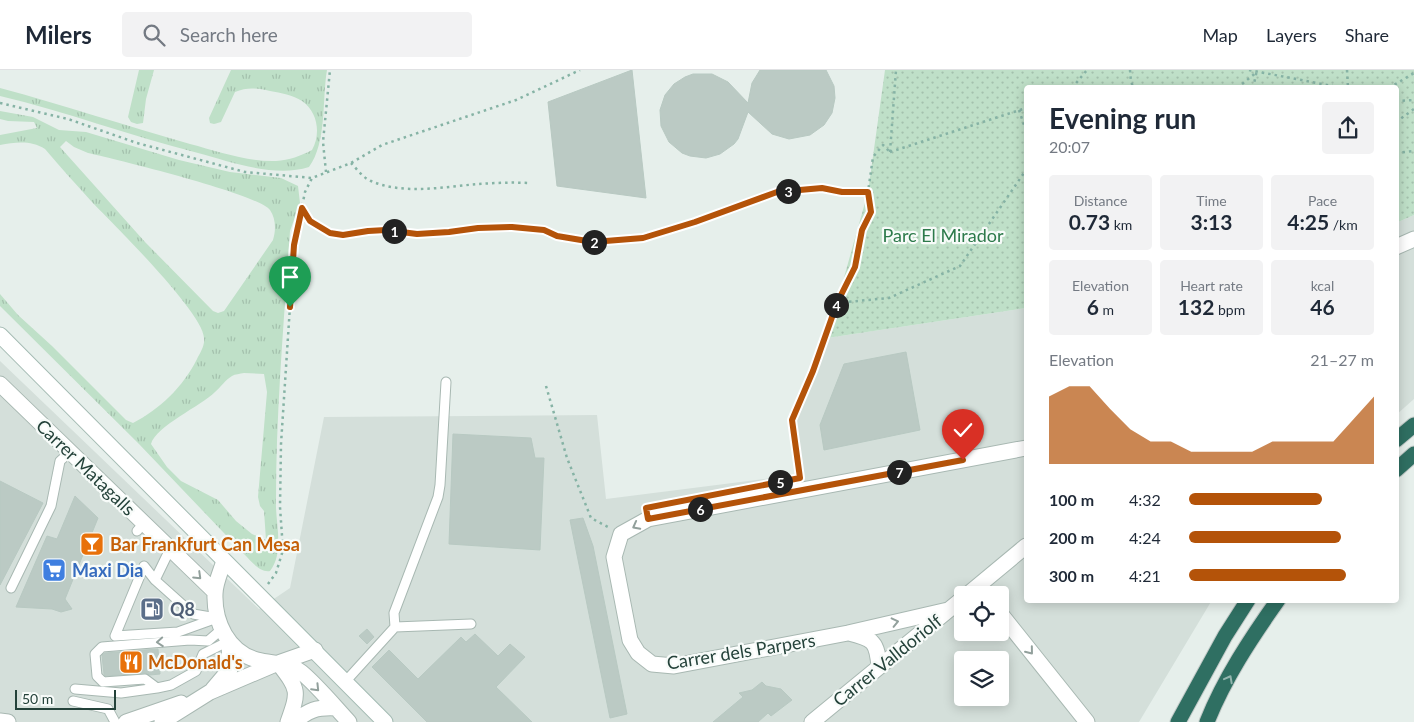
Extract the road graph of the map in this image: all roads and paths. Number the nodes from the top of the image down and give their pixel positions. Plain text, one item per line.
1 (330, 70) edge
2 (580, 70) edge
3 (896, 70) edge
4 (1087, 70) edge
5 (1130, 70) edge
6 (1249, 70) edge
7 (1347, 70) edge
8 (1257, 71) edge
9 (1414, 73) edge
10 (1074, 85) edge
11 (1132, 85) edge
12 (1241, 85) edge
13 (1254, 85) edge
14 (1328, 85) edge
15 (1348, 85) edge
16 (1394, 85) edge
17 (1414, 100) edge
18 (1399, 101) edge
19 (0, 102) edge
20 (1024, 109) edge
21 (1414, 109) edge
22 (1019, 110) junction
23 (1399, 120) edge
24 (1024, 125) edge
25 (1414, 151) edge
26 (890, 152) junction
27 (1399, 152) edge
28 (351, 163) junction
29 (326, 172) junction
30 (1024, 173) edge
31 (312, 178) junction
32 (528, 183) dead end
33 (868, 192) junction
34 (302, 208) junction
35 (1414, 238) edge
36 (1399, 246) edge
37 (837, 303) junction
38 (0, 335) edge
39 (446, 382) dead end
40 (0, 384) edge
41 (546, 386) dead end
42 (1414, 425) edge
43 (1399, 438) edge
44 (1024, 448) edge
45 (1414, 454) edge
46 (63, 458) junction
47 (1399, 467) edge
48 (800, 478) dead end
49 (621, 534) junction
50 (1024, 548) edge
51 (170, 549) junction
52 (224, 561) junction
53 (156, 580) junction
54 (983, 586) edge
55 (11, 588) dead end
56 (215, 592) junction
57 (260, 596) junction
58 (1246, 603) edge
59 (1276, 603) edge
60 (954, 605) edge
61 (948, 610) junction
62 (471, 624) dead end
63 (1009, 624) edge
64 (396, 627) junction
65 (223, 629) junction
66 (848, 633) junction
67 (190, 640) junction
68 (315, 650) junction
69 (203, 654) junction
70 (278, 663) junction
71 (879, 667) junction
72 (345, 682) junction
73 (157, 688) junction
74 (75, 689) dead end
75 (210, 692) junction
76 (73, 701) dead end
77 (336, 708) junction
78 (0, 721) edge
79 (8, 722) edge
80 (115, 722) edge
81 (126, 722) edge
82 (162, 722) edge
83 (288, 722) edge
84 (294, 722) edge
85 (349, 722) edge
86 (385, 722) edge
87 (812, 722) edge
88 (1087, 722) edge
89 (1178, 722) edge
90 (1207, 722) edge

1 - 29 path
2 - 28 path
3 - 26 path
4 - 10 path
5 - 11 path
6 - 8 path
7 - 15 path
8 - 12 path
8 - 13 path
8 - 14 path
9 - 16 path
17 - 18 path
19 - 31 path
20 - 22 path
21 - 23 path
22 - 24 path
22 - 26 path
25 - 27 path
26 - 33 path
28 - 29 path
28 - 32 path
29 - 31 path
30 - 37 path
31 - 34 path
33 - 34 path
33 - 37 path
34 - 57 path
35 - 36 street
37 - 48 path
38 - 52 street
39 - 64 lane
40 - 46 street, Carrer Matagalls
41 - 49 path
42 - 43 highway
44 -> 49 street
45 - 47 highway
46 - 51 street, Carrer Matagalls
46 - 55 lane
49 - 66 street, Carrer dels Parpers
50 - 54 street
51 - 53 lane
51 -> 56 street, Carrer Matagalls
52 - 56 street
52 - 57 street
53 - 65 lane
53 - 65 lane
56 - 65 street
57 - 68 street
58 - 89 highway
90 -> 59 highway
60 - 61 street, Carrer Valldoriolf
66 -> 61 street, Carrer dels Parpers
61 - 71 street, Carrer Valldoriolf
62 - 64 lane
63 -> 88 street
64 - 72 lane
65 - 67 lane
65 - 69 lane
65 - 70 street
65 - 75 street
66 - 71 street
67 - 69 lane
67 -> 73 lane
68 - 70 street
68 - 72 street
69 - 73 lane
70 - 75 street
70 -> 77 street
70 - 83 street
71 - 87 street, Carrer Valldoriolf
72 - 86 street
73 - 74 lane
75 - 81 street
75 - 82 street
76 - 80 lane
77 - 84 street
77 - 85 street
78 - 79 street

